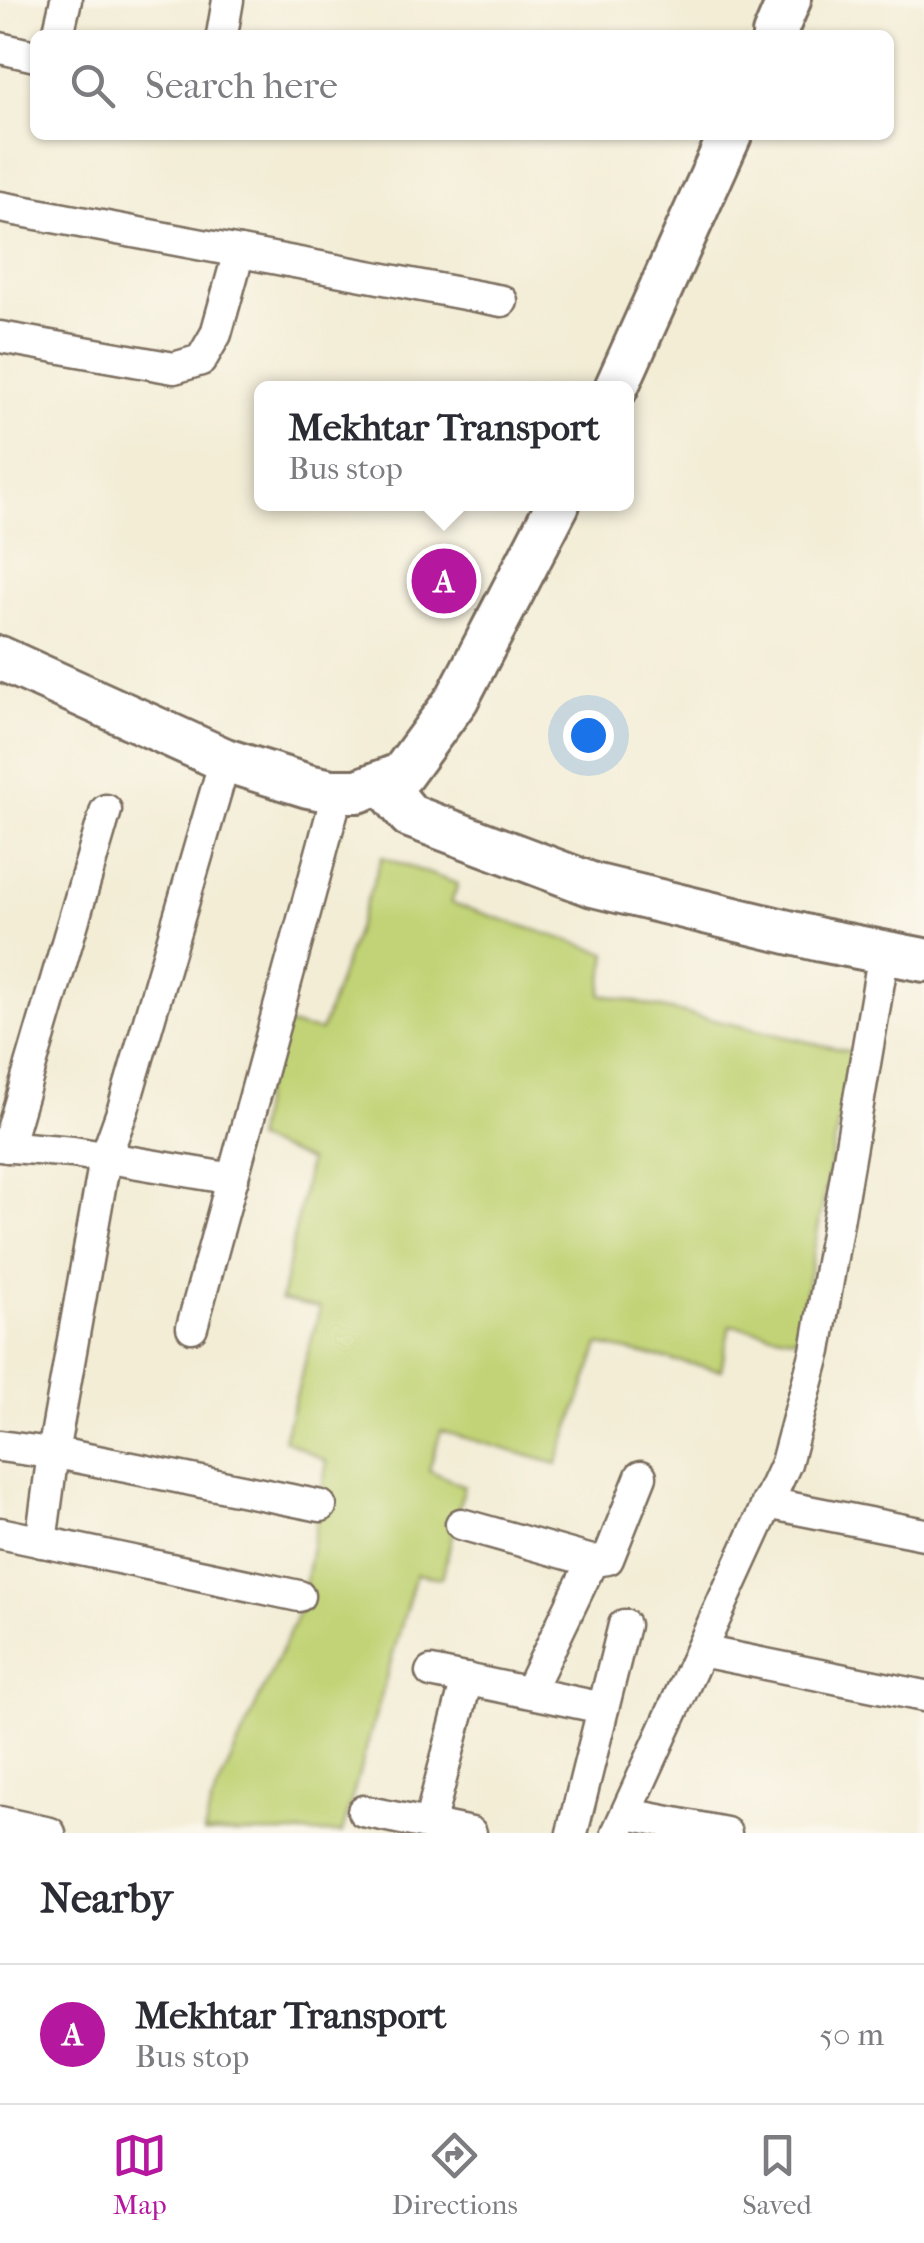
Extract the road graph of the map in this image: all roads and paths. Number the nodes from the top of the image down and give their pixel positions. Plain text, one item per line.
1 (66, 0) edge
2 (228, 0) edge
3 (789, 0) edge
4 (59, 30) edge
5 (223, 30) edge
6 (776, 30) edge
7 (0, 48) edge
8 (30, 55) edge
9 (728, 140) edge
10 (0, 207) edge
11 (240, 252) junction
12 (502, 301) dead end
13 (0, 337) edge
14 (619, 381) edge
15 (554, 511) edge
16 (0, 658) edge
17 (225, 760) junction
18 (383, 783) junction
19 (338, 791) junction
20 (106, 810) dead end
21 (904, 956) edge
22 (3, 1146) edge
23 (105, 1158) junction
24 (232, 1179) junction
25 (192, 1327) dead end
26 (0, 1446) edge
27 (52, 1453) junction
28 (642, 1476) dead end
29 (767, 1504) junction
30 (322, 1506) dead end
31 (461, 1524) dead end
32 (0, 1533) edge
33 (924, 1534) edge
34 (41, 1542) junction
35 (592, 1561) junction
36 (299, 1596) dead end
37 (624, 1625) dead end
38 (701, 1650) junction
39 (431, 1672) dead end
40 (467, 1680) junction
41 (529, 1692) junction
42 (924, 1696) edge
43 (603, 1708) junction
44 (364, 1811) dead end
45 (0, 1822) edge
46 (430, 1824) junction
47 (622, 1824) edge
48 (50, 1833) edge
49 (471, 1833) edge
50 (572, 1833) edge
51 (726, 1833) edge

1 - 4 street
2 - 5 street
3 - 6 main road
7 - 8 street
9 - 14 main road
10 - 11 street
11 - 12 street
11 - 13 street
15 - 18 main road
16 - 17 main road
17 - 19 main road
17 - 23 street
18 - 19 main road
18 - 21 main road
19 - 24 street
20 - 22 street
21 - 29 street
22 - 23 street
23 - 24 street
23 - 27 street
24 - 25 street
26 - 27 street
27 - 30 street
27 - 34 street
28 - 35 street
29 - 33 street
29 - 38 street
31 - 35 street
32 - 34 street
34 - 36 street
35 - 41 street
37 - 43 street
38 - 42 street
38 - 47 street
39 - 40 street
40 - 41 street
40 - 46 street
41 - 43 street
43 - 50 street
44 - 46 street
45 - 48 street
46 - 49 street
47 - 51 street

